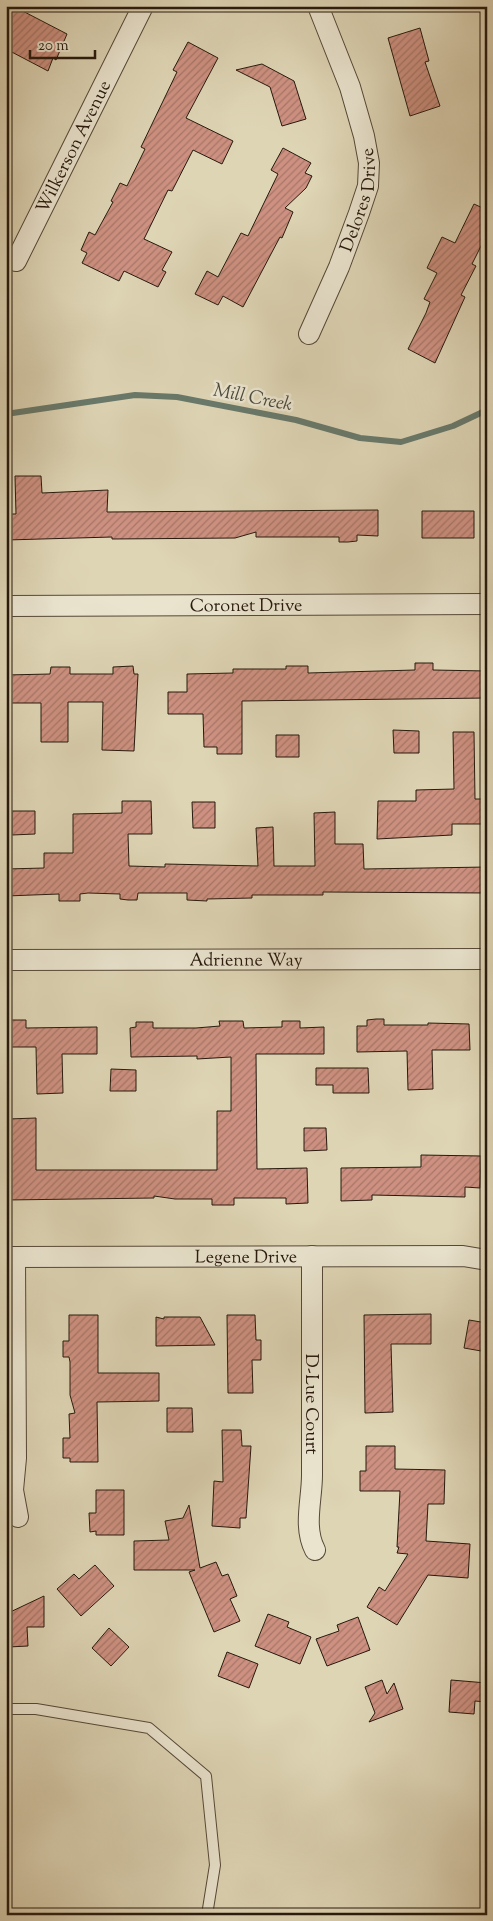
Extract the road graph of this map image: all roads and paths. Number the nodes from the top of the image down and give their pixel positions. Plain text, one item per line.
1 (143, 6) edge
2 (318, 6) edge
3 (16, 260) dead end
4 (309, 334) dead end
5 (487, 604) edge
6 (6, 606) edge
7 (487, 959) edge
8 (6, 960) edge
9 (312, 1256) junction
10 (11, 1257) edge
11 (487, 1260) edge
12 (18, 1517) dead end
13 (315, 1550) dead end
14 (6, 1709) edge
15 (208, 1915) edge

1 - 3 street, Wilkerson Avenue
2 - 4 street, Delores Drive
5 - 6 street, Coronet Drive
7 - 8 street, Adrienne Way
9 - 10 street, Legene Drive
9 - 11 street, Legene Drive
9 - 13 street, D-Lue Court
10 - 12 street
14 - 15 lane

